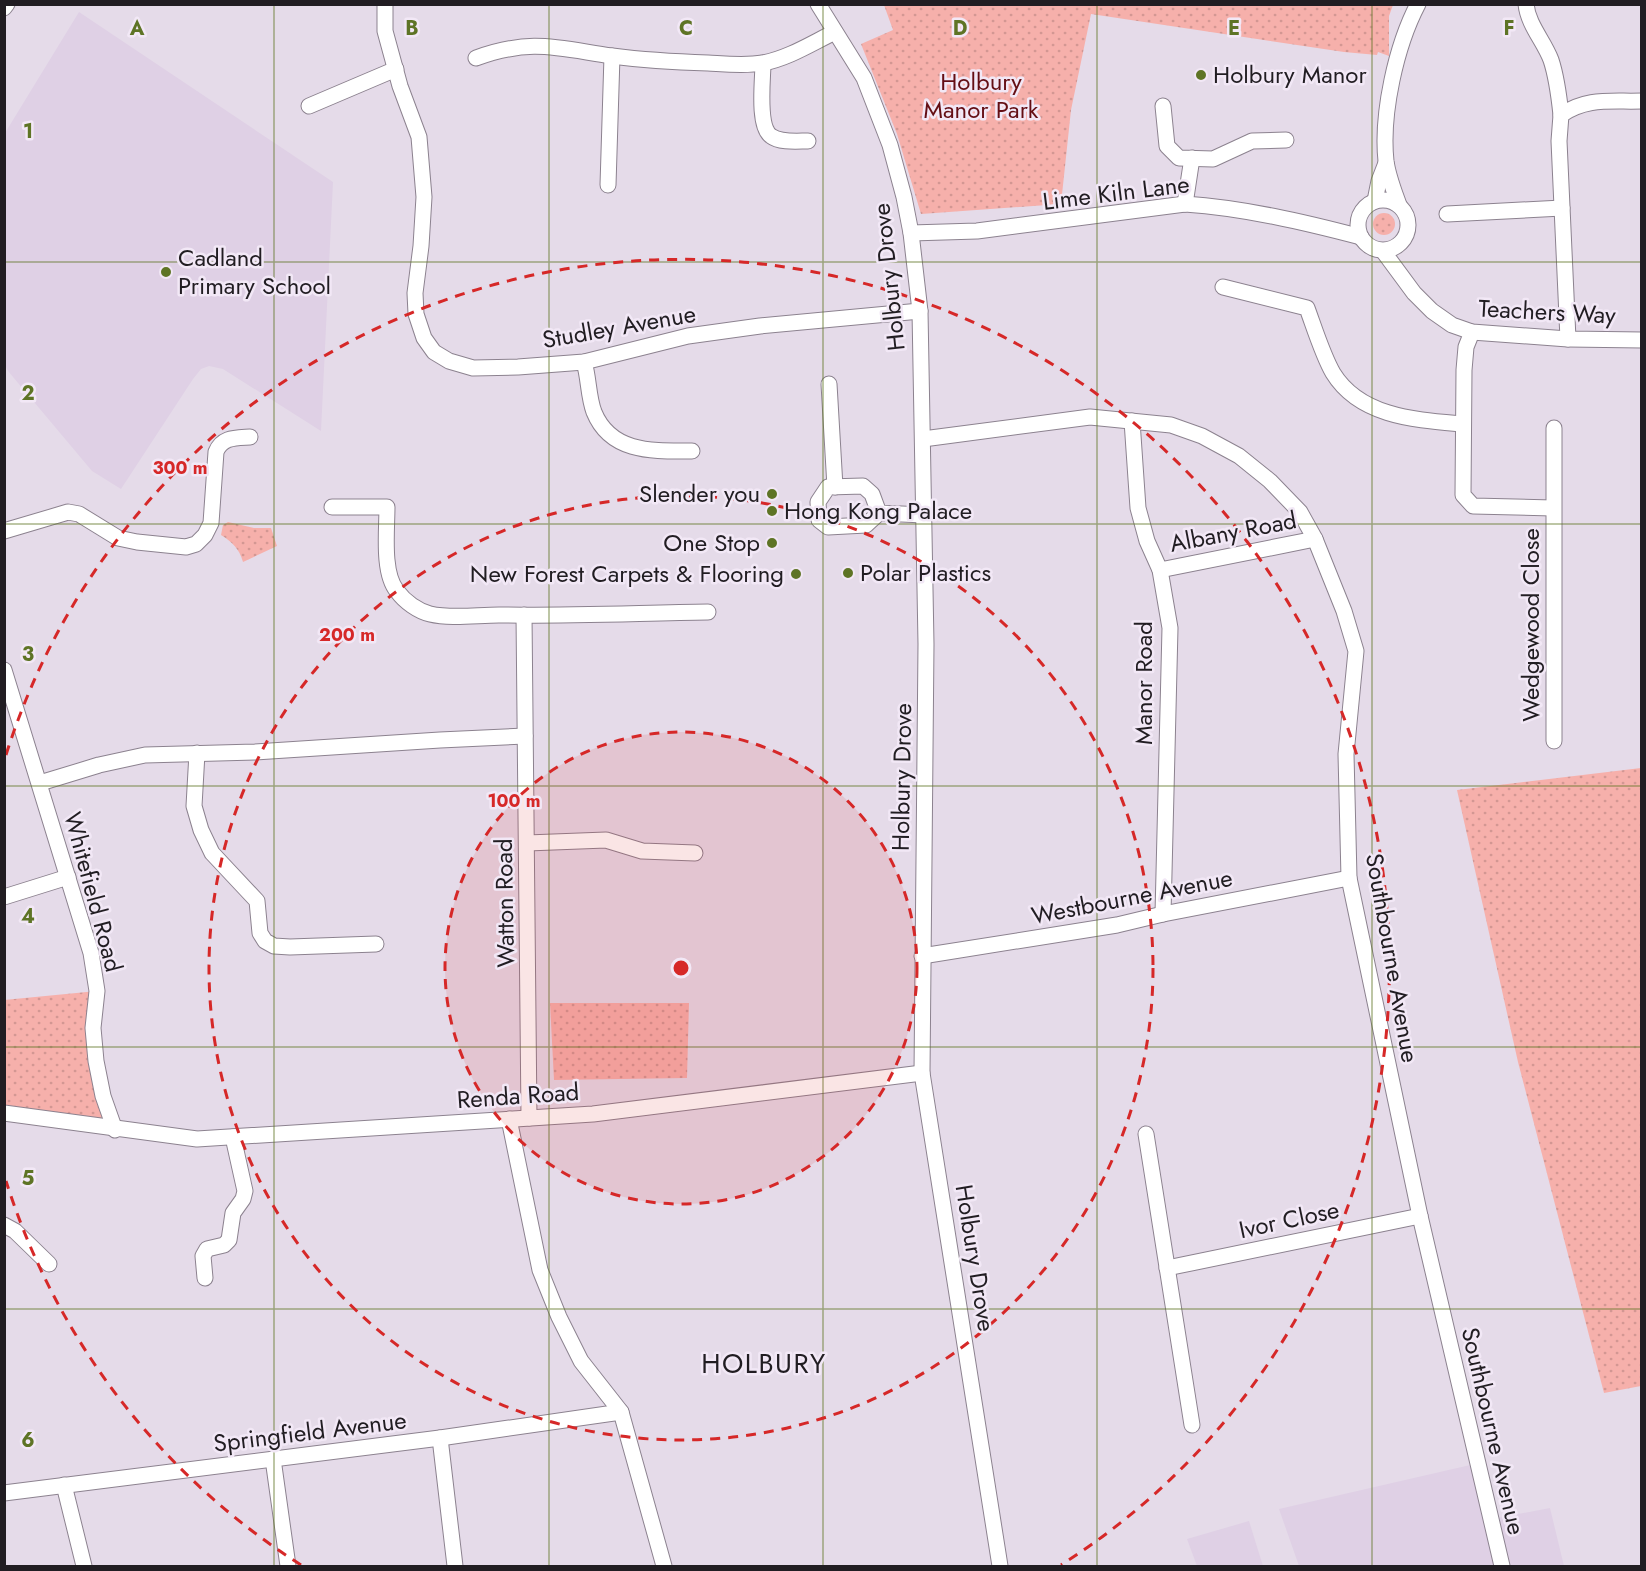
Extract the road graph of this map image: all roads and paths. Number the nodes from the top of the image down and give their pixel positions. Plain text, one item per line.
1 (385, 4) edge
2 (818, 4) edge
3 (1418, 4) edge
4 (1526, 4) edge
5 (835, 32) junction
6 (612, 56) junction
7 (476, 58) dead end
8 (763, 63) junction
9 (396, 69) junction
10 (1641, 101) edge
11 (309, 106) dead end
12 (1163, 106) dead end
13 (1560, 115) junction
14 (1286, 140) dead end
15 (808, 141) dead end
16 (1192, 158) junction
17 (1386, 163) junction
18 (608, 185) dead end
19 (1375, 201) junction
20 (1185, 204) junction
21 (1399, 205) junction
22 (1562, 208) junction
23 (1447, 214) dead end
24 (1360, 215) junction
25 (1324, 227) junction
26 (911, 232) junction
27 (1361, 237) junction
28 (1399, 246) junction
29 (1383, 251) junction
30 (1402, 274) junction
31 (1222, 288) dead end
32 (920, 311) junction
33 (1472, 332) junction
34 (1568, 339) junction
35 (1641, 340) edge
36 (584, 362) junction
37 (829, 384) dead end
38 (1132, 421) junction
39 (1462, 424) junction
40 (1554, 428) dead end
41 (250, 437) dead end
42 (922, 439) junction
43 (692, 451) dead end
44 (835, 487) junction
45 (332, 507) dead end
46 (1553, 508) junction
47 (879, 513) junction
48 (924, 515) junction
49 (4, 531) edge
50 (1315, 539) junction
51 (1160, 570) junction
52 (708, 612) dead end
53 (524, 615) junction
54 (4, 670) edge
55 (525, 736) junction
56 (1554, 741) dead end
57 (197, 753) junction
58 (40, 783) junction
59 (527, 843) junction
60 (695, 853) dead end
61 (68, 878) junction
62 (1349, 879) junction
63 (4, 897) edge
64 (1163, 914) junction
65 (376, 944) dead end
66 (922, 956) junction
67 (922, 1073) junction
68 (4, 1113) edge
69 (530, 1118) junction
70 (509, 1119) junction
71 (115, 1130) junction
72 (1146, 1134) dead end
73 (232, 1137) junction
74 (1420, 1216) junction
75 (4, 1225) edge
76 (49, 1264) dead end
77 (1167, 1268) junction
78 (205, 1278) dead end
79 (621, 1412) junction
80 (1192, 1425) dead end
81 (440, 1438) junction
82 (273, 1459) junction
83 (64, 1485) junction
84 (4, 1493) edge
85 (84, 1566) edge
86 (288, 1566) edge
87 (455, 1566) edge
88 (664, 1566) edge
89 (1000, 1566) edge
90 (1502, 1566) edge

1 - 9 street, Studley Avenue
2 - 5 street, Holbury Drove
3 - 17 street
4 - 13 street
5 - 8 street
5 - 26 street, Holbury Drove
6 - 7 street
6 - 8 street
6 - 18 street
8 - 15 street
9 - 11 street
9 - 36 street, Studley Avenue
10 - 13 street
12 - 16 street
13 - 22 street
14 - 16 street
16 - 20 street
17 - 19 street
17 - 21 street
19 - 21 street
19 - 24 street
20 - 25 street, Lime Kiln Lane
20 - 26 street, Lime Kiln Lane
21 - 28 street
22 - 23 street
22 - 34 street
24 - 25 street, Lime Kiln Lane
24 - 27 street
25 - 27 street, Lime Kiln Lane
26 - 32 street, Holbury Drove
27 - 29 street
28 - 29 street
28 - 30 street, Teachers Way
29 - 30 street, Teachers Way
30 - 33 street, Teachers Way
31 - 39 street
32 - 36 street, Studley Avenue
32 - 42 street, Holbury Drove
33 - 34 street, Teachers Way
33 - 39 street, Wedgewood Close
34 - 35 street, Teachers Way
36 - 43 street
37 - 44 street
38 - 42 street, Southbourne Avenue
38 - 50 street, Southbourne Avenue
38 - 51 street, Manor Road
39 - 46 street, Wedgewood Close
40 - 46 street, Wedgewood Close
41 - 49 street
42 - 48 street, Holbury Drove
44 - 47 street
44 - 47 street
45 - 53 street
46 - 56 street, Wedgewood Close
47 - 48 street
48 - 66 street, Holbury Drove
50 - 51 street, Albany Road
50 - 62 street, Southbourne Avenue
51 - 64 street, Manor Road
52 - 53 street
53 - 55 street, Watton Road
54 - 58 street, Whitefield Road
55 - 57 street
55 - 59 street, Watton Road
57 - 58 street
57 - 65 street
58 - 61 street, Whitefield Road
59 - 60 street
59 - 69 street, Watton Road
61 - 63 street
61 - 71 street, Whitefield Road
62 - 64 street, Westbourne Avenue
62 - 74 street, Southbourne Avenue
64 - 66 street, Westbourne Avenue
66 - 67 street, Holbury Drove
67 - 69 street, Renda Road
67 - 89 street, Holbury Drove
68 - 71 street, Renda Road
69 - 70 street, Renda Road
70 - 73 street, Renda Road
70 - 79 street
71 - 73 street, Renda Road
72 - 77 street
73 - 78 street
74 - 77 street, Ivor Close
74 - 90 street, Southbourne Avenue
75 - 76 street
77 - 80 street
79 - 81 street, Springfield Avenue
79 - 88 street
81 - 82 street, Springfield Avenue
81 - 87 street
82 - 83 street, Springfield Avenue
82 - 86 street
83 - 84 street, Springfield Avenue
83 - 85 street

